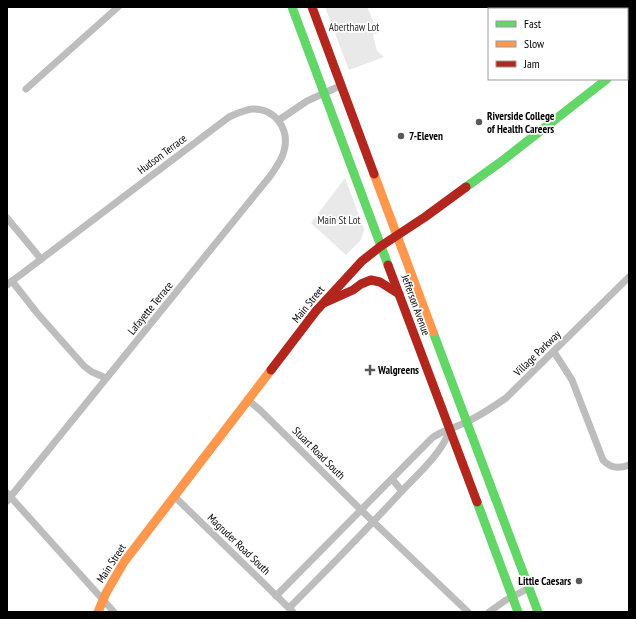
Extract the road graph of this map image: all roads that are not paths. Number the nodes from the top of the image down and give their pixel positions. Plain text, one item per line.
1 (118, 7) edge
2 (292, 7) edge
3 (312, 7) edge
4 (606, 80) edge
5 (342, 85) junction
6 (26, 89) dead end
7 (324, 93) junction
8 (279, 120) junction
9 (7, 218) edge
10 (398, 234) junction
11 (381, 246) junction
12 (41, 259) junction
13 (629, 277) edge
14 (10, 283) edge
15 (399, 294) junction
16 (324, 303) junction
17 (554, 352) junction
18 (106, 378) junction
19 (248, 400) junction
20 (467, 422) junction
21 (450, 430) junction
22 (629, 465) edge
23 (392, 479) junction
24 (402, 491) junction
25 (174, 496) junction
26 (8, 497) edge
27 (361, 510) junction
28 (373, 522) junction
29 (529, 588) junction
30 (276, 596) junction
31 (512, 597) junction
32 (103, 599) junction
33 (291, 610) edge
34 (98, 612) edge
35 (114, 612) edge
36 (468, 612) edge
37 (490, 612) edge
38 (518, 612) edge
39 (538, 612) edge

1 - 6 street
2 - 7 main road, Jefferson Avenue
3 - 5 main road, Jefferson Avenue
4 - 10 main road, Main Street
5 - 7 street
5 - 10 main road, Jefferson Avenue
7 - 8 street
7 - 11 main road, Jefferson Avenue
8 - 12 street, Hudson Terrace
8 - 18 street, Lafayette Terrace
9 - 12 street
10 - 11 main road, Main Street
10 - 20 main road, Jefferson Avenue
11 - 15 main road, Jefferson Avenue
11 - 16 main road, Main Street
12 - 14 street, Hudson Terrace
13 - 17 street, Village Parkway
14 - 18 street
15 - 16 main road
15 - 21 main road, Jefferson Avenue
16 - 19 main road, Main Street
17 - 20 street, Village Parkway
17 - 22 street
18 - 26 street, Lafayette Terrace
19 - 25 main road, Main Street
19 - 27 street, Stuart Road South
20 - 21 street, Village Parkway
20 - 29 main road, Jefferson Avenue
21 - 23 street, Village Parkway
21 - 24 street
21 - 31 main road, Jefferson Avenue
23 - 24 street
23 - 27 street, Village Parkway
24 - 28 street
25 - 30 street, Magruder Road South
25 - 32 main road, Main Street
26 - 32 street
27 - 28 street, Stuart Road South
27 - 30 street, Village Parkway
28 - 33 street
28 - 36 street, Stuart Road South
29 - 31 street
29 - 39 main road, Jefferson Avenue
30 - 33 street, Magruder Road South
31 - 37 street
31 - 38 main road, Jefferson Avenue
32 - 34 main road, Main Street
32 - 35 street

